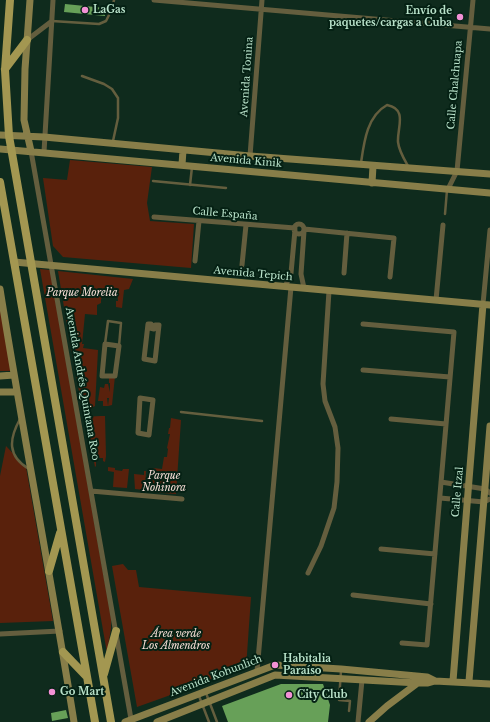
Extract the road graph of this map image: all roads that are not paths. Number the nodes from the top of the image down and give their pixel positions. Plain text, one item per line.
1 (10, 0) edge
2 (30, 0) edge
3 (54, 0) edge
4 (114, 0) edge
5 (154, 0) edge
6 (262, 0) edge
7 (473, 0) edge
8 (261, 10) junction
9 (52, 21) junction
10 (470, 27) junction
11 (490, 29) edge
12 (27, 40) junction
13 (5, 70) junction
14 (82, 76) dead end
15 (0, 135) edge
16 (9, 136) junction
17 (29, 137) junction
18 (44, 137) junction
19 (112, 143) junction
20 (0, 149) edge
21 (12, 150) junction
22 (182, 150) junction
23 (31, 151) junction
24 (44, 152) junction
25 (250, 156) junction
26 (360, 165) junction
27 (182, 166) junction
28 (192, 166) junction
29 (373, 166) junction
30 (410, 168) junction
31 (457, 171) junction
32 (490, 174) edge
33 (0, 182) edge
34 (153, 182) dead end
35 (372, 183) junction
36 (190, 185) junction
37 (226, 188) dead end
38 (448, 189) junction
39 (490, 193) edge
40 (4, 207) junction
41 (445, 214) dead end
42 (0, 215) edge
43 (154, 217) dead end
44 (199, 221) junction
45 (246, 224) junction
46 (443, 225) dead end
47 (295, 229) junction
48 (304, 230) junction
49 (490, 230) edge
50 (347, 233) junction
51 (294, 238) junction
52 (304, 239) junction
53 (195, 261) dead end
54 (14, 262) junction
55 (30, 264) junction
56 (242, 265) dead end
57 (51, 266) junction
58 (344, 273) dead end
59 (390, 278) dead end
60 (288, 287) junction
61 (304, 288) junction
62 (0, 289) edge
63 (329, 290) junction
64 (436, 300) junction
65 (487, 305) edge
66 (363, 324) dead end
67 (155, 325) joint
68 (105, 344) junction
69 (119, 346) junction
70 (364, 370) dead end
71 (14, 375) junction
72 (0, 376) edge
73 (450, 378) junction
74 (0, 392) edge
75 (17, 392) junction
76 (154, 400) joint
77 (180, 412) dead end
78 (21, 417) junction
79 (391, 419) dead end
80 (262, 421) dead end
81 (446, 424) junction
82 (490, 426) edge
83 (31, 470) junction
84 (441, 482) junction
85 (469, 486) junction
86 (91, 491) junction
87 (487, 491) edge
88 (440, 498) junction
89 (182, 499) dead end
90 (468, 500) junction
91 (487, 500) edge
92 (61, 530) junction
93 (381, 549) dead end
94 (435, 554) junction
95 (49, 571) junction
96 (308, 573) dead end
97 (353, 596) dead end
98 (431, 604) junction
99 (60, 631) junction
100 (116, 631) junction
101 (0, 634) edge
102 (402, 643) dead end
103 (63, 652) junction
104 (341, 669) junction
105 (257, 670) junction
106 (86, 676) junction
107 (103, 676) junction
108 (340, 679) junction
109 (362, 680) junction
110 (419, 680) junction
111 (453, 681) junction
112 (469, 682) junction
113 (490, 684) edge
114 (202, 692) junction
115 (206, 703) junction
116 (349, 710) dead end
117 (130, 721) edge
118 (74, 722) edge
119 (95, 722) edge
120 (111, 722) edge
121 (157, 722) edge
122 (209, 722) edge
123 (217, 722) edge
124 (358, 722) edge
125 (369, 722) edge

1 - 13 main road
2 - 12 street, Avenida Andrés Quintana Roo
3 - 9 street
4 - 9 lane
5 - 8 street
6 - 8 street, Avenida Tonina
7 - 10 street, Calle Chalchuapa
8 - 10 street
8 - 25 street, Avenida Tonina
9 - 12 street
9 - 18 street
10 - 11 street
10 - 31 street, Calle Chalchuapa
12 - 13 main road
12 - 17 street, Avenida Andrés Quintana Roo
13 - 16 main road
14 - 19 lane
15 - 16 street, Avenida Kinik
16 - 17 street, Avenida Kinik
16 - 21 main road
17 - 18 street, Avenida Kinik
17 - 23 street, Avenida Andrés Quintana Roo
18 - 19 street, Avenida Kinik
18 - 24 street
19 - 22 street, Avenida Kinik
20 - 21 street, Avenida Kinik
21 - 23 street, Avenida Kinik
21 - 55 main road
22 - 25 street, Avenida Kinik
22 - 27 street
23 - 24 street, Avenida Kinik
23 - 57 street, Avenida Andrés Quintana Roo
24 - 27 street, Avenida Kinik
25 - 26 street, Avenida Kinik
26 - 29 street, Avenida Kinik
26 - 30 lane
27 - 28 street, Avenida Kinik
28 - 35 street, Avenida Kinik
28 - 36 lane
29 - 30 street, Avenida Kinik
29 - 35 street
30 - 31 street, Avenida Kinik
31 - 32 street, Avenida Kinik
31 - 38 street
33 - 40 main road
34 - 36 lane
35 - 38 street, Avenida Kinik
36 - 37 lane
38 - 39 street, Avenida Kinik
38 - 41 lane
40 - 42 main road
40 - 54 main road
43 - 44 street, Calle España
44 - 45 street, Calle España
44 - 53 street
45 - 47 street, Calle España
45 - 56 street
46 - 64 street
47 - 48 street, Calle España
47 - 51 street
48 - 50 street, Calle España
48 - 52 street
49 - 65 street
50 - 58 street
50 - 59 street, Calle España
51 - 52 street
51 - 60 street
52 - 61 street
54 - 55 street, Avenida Tepich
54 - 92 main road
55 - 57 street, Avenida Tepich
55 - 107 main road
57 - 60 street, Avenida Tepich
57 - 86 street, Avenida Andrés Quintana Roo
60 - 61 street, Avenida Tepich
60 - 105 street
61 - 63 street, Avenida Tepich
62 - 71 street
63 - 64 street, Avenida Tepich
63 - 96 street
64 - 65 street, Avenida Tepich
65 - 85 street, Calle Itzal
66 - 73 street
67 - 67 street
68 - 69 lane
68 - 69 lane
68 - 69 street
70 - 73 street
71 - 72 street
71 - 75 street
73 - 81 street
74 - 75 street
75 - 78 street
76 - 76 street
77 - 80 lane
78 - 83 street
78 - 83 lane
79 - 81 street
81 - 84 street
82 - 87 street
83 - 95 street
84 - 85 street
84 - 88 street
85 - 87 street
85 - 90 street, Calle Itzal
86 - 89 street
86 - 100 street, Avenida Andrés Quintana Roo
87 - 91 street
88 - 90 street
88 - 94 street
90 - 91 street
90 - 111 street, Calle Itzal
91 - 112 street
92 - 95 main road
92 - 106 main road
93 - 94 street
94 - 98 street
95 - 99 street
97 - 98 street
98 - 102 street
99 - 101 street
99 - 103 street
100 - 107 main road
100 - 117 street, Avenida Andrés Quintana Roo
103 - 106 main road
103 - 118 street
104 - 105 street, Avenida Kohunlich
104 - 108 lane
104 - 110 street, Avenida Kohunlich
105 - 114 street, Avenida Kohunlich
106 - 119 main road
107 - 120 main road
108 - 109 street, Avenida Kohunlich
108 - 115 street, Avenida Kohunlich
108 - 116 lane
109 - 110 street, Avenida Kohunlich
109 - 124 street
110 - 111 street, Avenida Kohunlich
110 - 125 street
111 - 112 street, Avenida Kohunlich
112 - 113 street, Avenida Kohunlich
114 - 115 lane
114 - 115 lane
114 - 117 street, Avenida Kohunlich
115 - 121 street, Avenida Kohunlich
115 - 122 lane
115 - 123 lane

